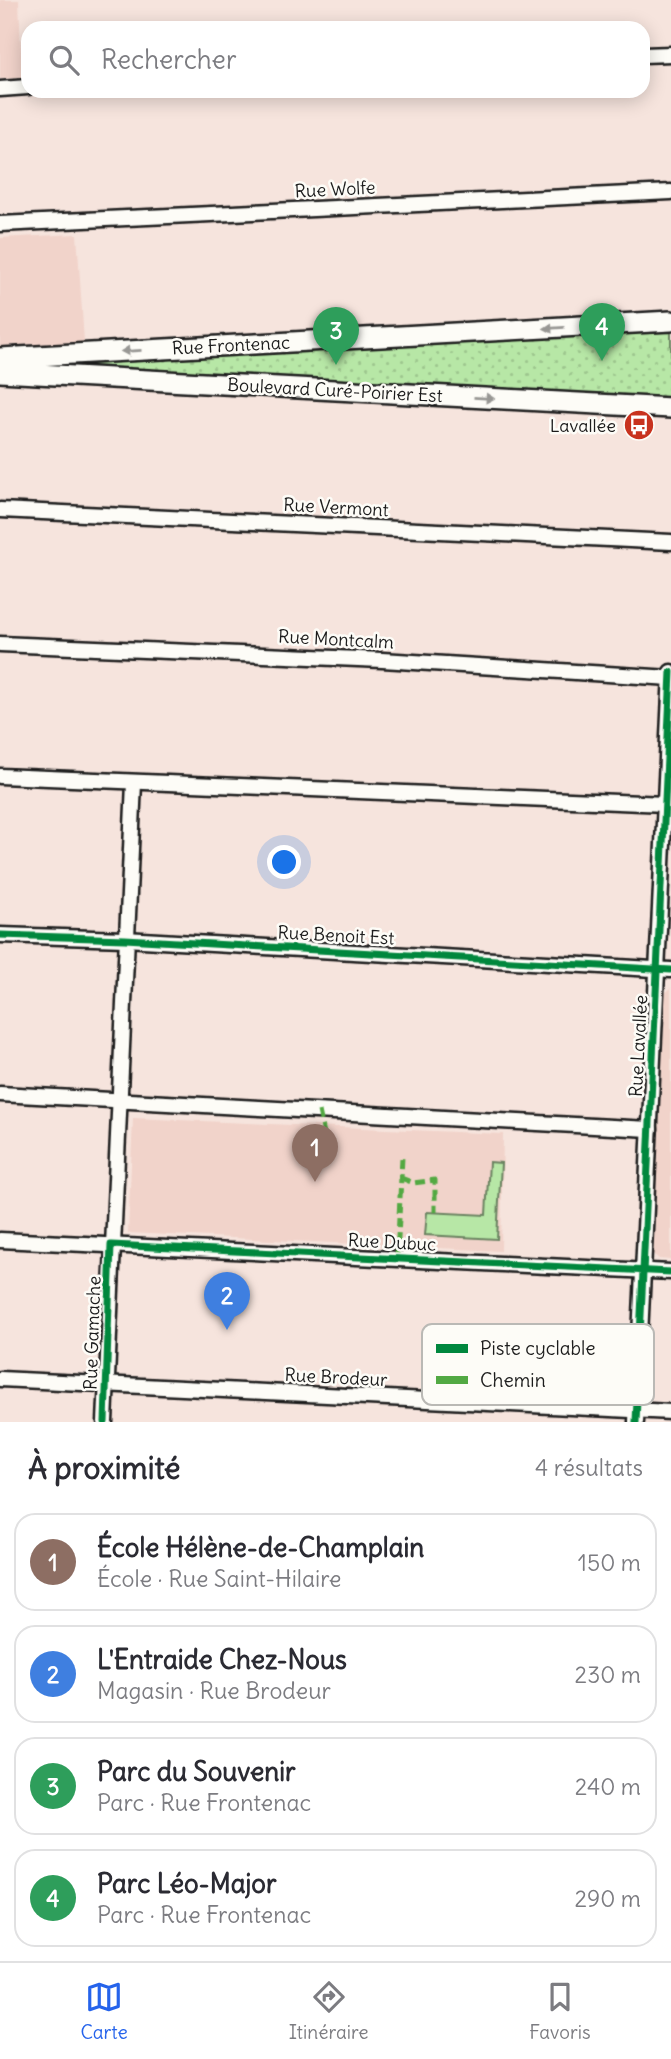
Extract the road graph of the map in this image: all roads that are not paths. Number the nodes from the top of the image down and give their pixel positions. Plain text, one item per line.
1 (671, 54) edge
2 (650, 55) edge
3 (21, 88) edge
4 (0, 89) edge
5 (671, 191) edge
6 (0, 224) edge
7 (671, 321) edge
8 (0, 358) edge
9 (0, 372) edge
10 (671, 408) edge
11 (0, 510) edge
12 (671, 542) edge
13 (0, 644) edge
14 (671, 672) edge
15 (671, 678) edge
16 (671, 686) edge
17 (0, 776) edge
18 (134, 783) junction
19 (665, 803) junction
20 (0, 934) edge
21 (124, 939) junction
22 (664, 970) edge
23 (0, 1094) edge
24 (117, 1100) junction
25 (650, 1129) junction
26 (0, 1240) edge
27 (111, 1245) junction
28 (643, 1270) junction
29 (671, 1272) edge
30 (640, 1324) edge
31 (0, 1379) edge
32 (106, 1384) junction
33 (422, 1403) edge
34 (454, 1405) edge
35 (671, 1412) edge
36 (636, 1416) edge
37 (105, 1422) edge

1 - 2 street
3 - 4 street
5 - 6 street, Rue Wolfe
7 -> 8 main road, Rue Frontenac
9 -> 10 main road, Boulevard Curé-Poirier Est
11 - 12 street, Rue Vermont
13 - 15 street, Rue Montcalm
14 - 15 street, Rue Lavallée
15 - 16 street, Rue Lavallée
16 - 19 street, Rue Lavallée
17 - 18 street
18 - 19 street
18 - 21 street, Rue Gamache
19 - 22 street, Rue Lavallée
20 - 21 street, Rue Benoit Est
21 - 22 street, Rue Benoit Est
21 - 24 street, Rue Gamache
22 - 25 street, Rue Lavallée
23 - 24 street
24 - 25 street
24 - 27 street, Rue Gamache
25 - 28 street, Rue Lavallée
26 - 27 street, Rue Dubuc
27 - 28 street, Rue Dubuc
27 - 32 street, Rue Gamache
28 - 29 street, Rue Dubuc
28 - 30 street, Rue Lavallée
31 - 32 street, Rue Brodeur
32 - 33 street, Rue Brodeur
32 - 37 street, Rue Gamache
34 - 36 street, Rue Brodeur
35 - 36 street, Rue Brodeur

